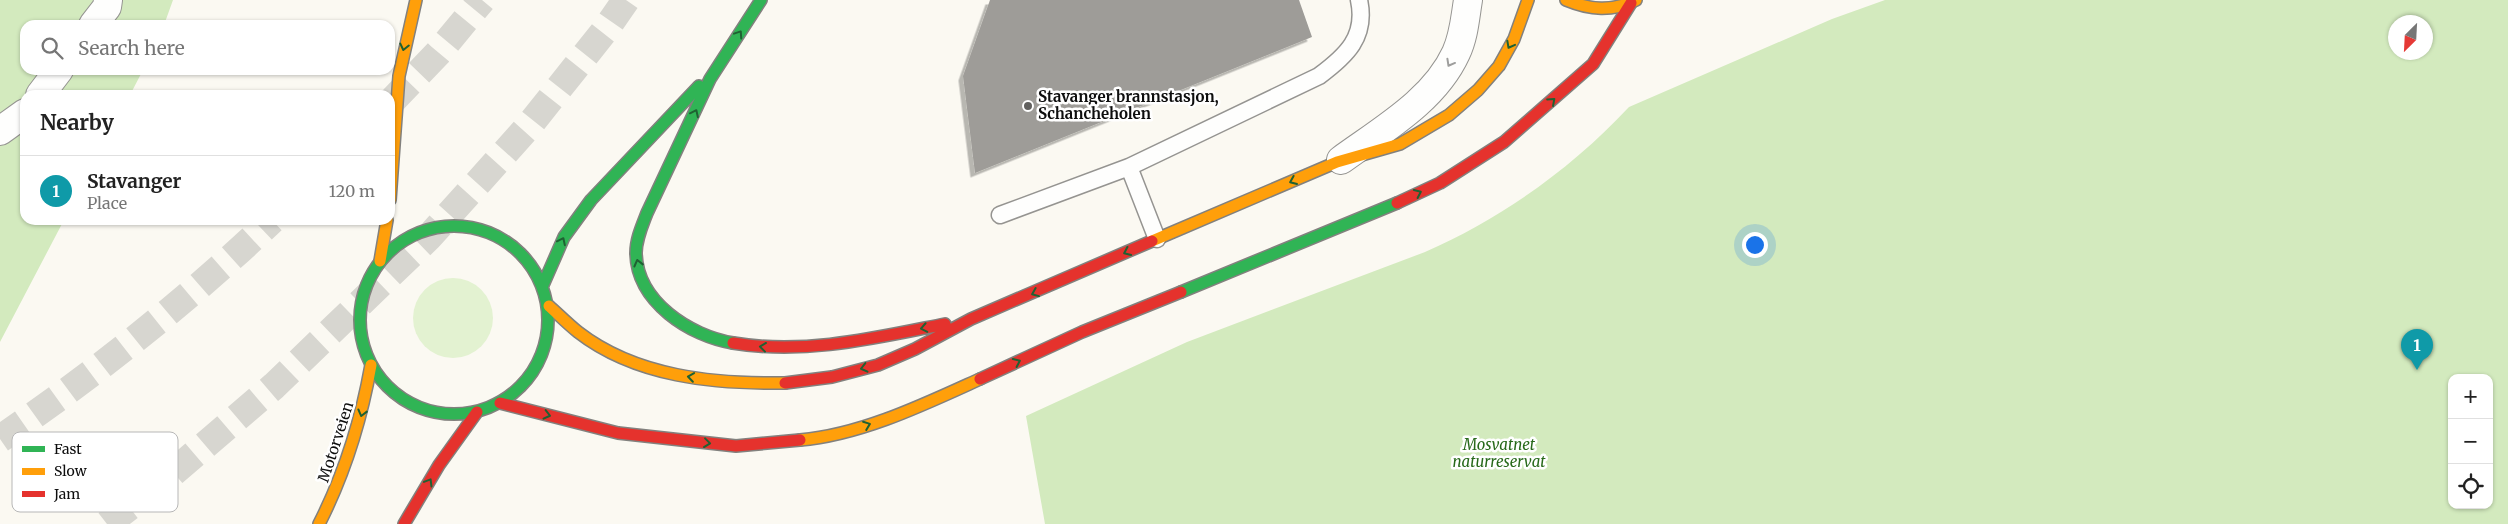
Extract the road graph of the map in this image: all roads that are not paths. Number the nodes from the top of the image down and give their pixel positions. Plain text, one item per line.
1 (108, 0) edge
2 (416, 0) edge
3 (761, 0) edge
4 (1359, 0) edge
5 (1468, 0) edge
6 (1528, 0) edge
7 (1566, 0) edge
8 (1633, 2) edge
9 (97, 20) edge
10 (717, 67) junction
11 (55, 75) edge
12 (44, 90) edge
13 (20, 117) edge
14 (0, 131) edge
15 (395, 137) edge
16 (1338, 162) junction
17 (1129, 167) junction
18 (1000, 215) dead end
19 (386, 225) edge
20 (1157, 239) junction
21 (380, 261) junction
22 (543, 286) junction
23 (549, 306) junction
24 (971, 318) junction
25 (371, 365) junction
26 (500, 404) junction
27 (477, 412) junction
28 (319, 524) edge
29 (404, 524) edge

1 - 9 street
2 -> 15 main road
10 -> 3 main road
4 - 17 lane
5 -> 16 street
6 -> 16 main road
7 - 8 main road
26 -> 8 main road
22 -> 10 main road
24 -> 10 main road
11 - 12 street
13 - 14 street
16 -> 20 main road
17 - 18 lane
17 - 20 lane
19 - 21 main road
20 -> 24 main road
21 - 22 main road
21 - 25 main road
22 - 23 main road
24 -> 23 main road
23 - 26 main road
25 - 27 main road
25 -> 28 main road, Motorveien
26 - 27 main road
29 -> 27 main road

